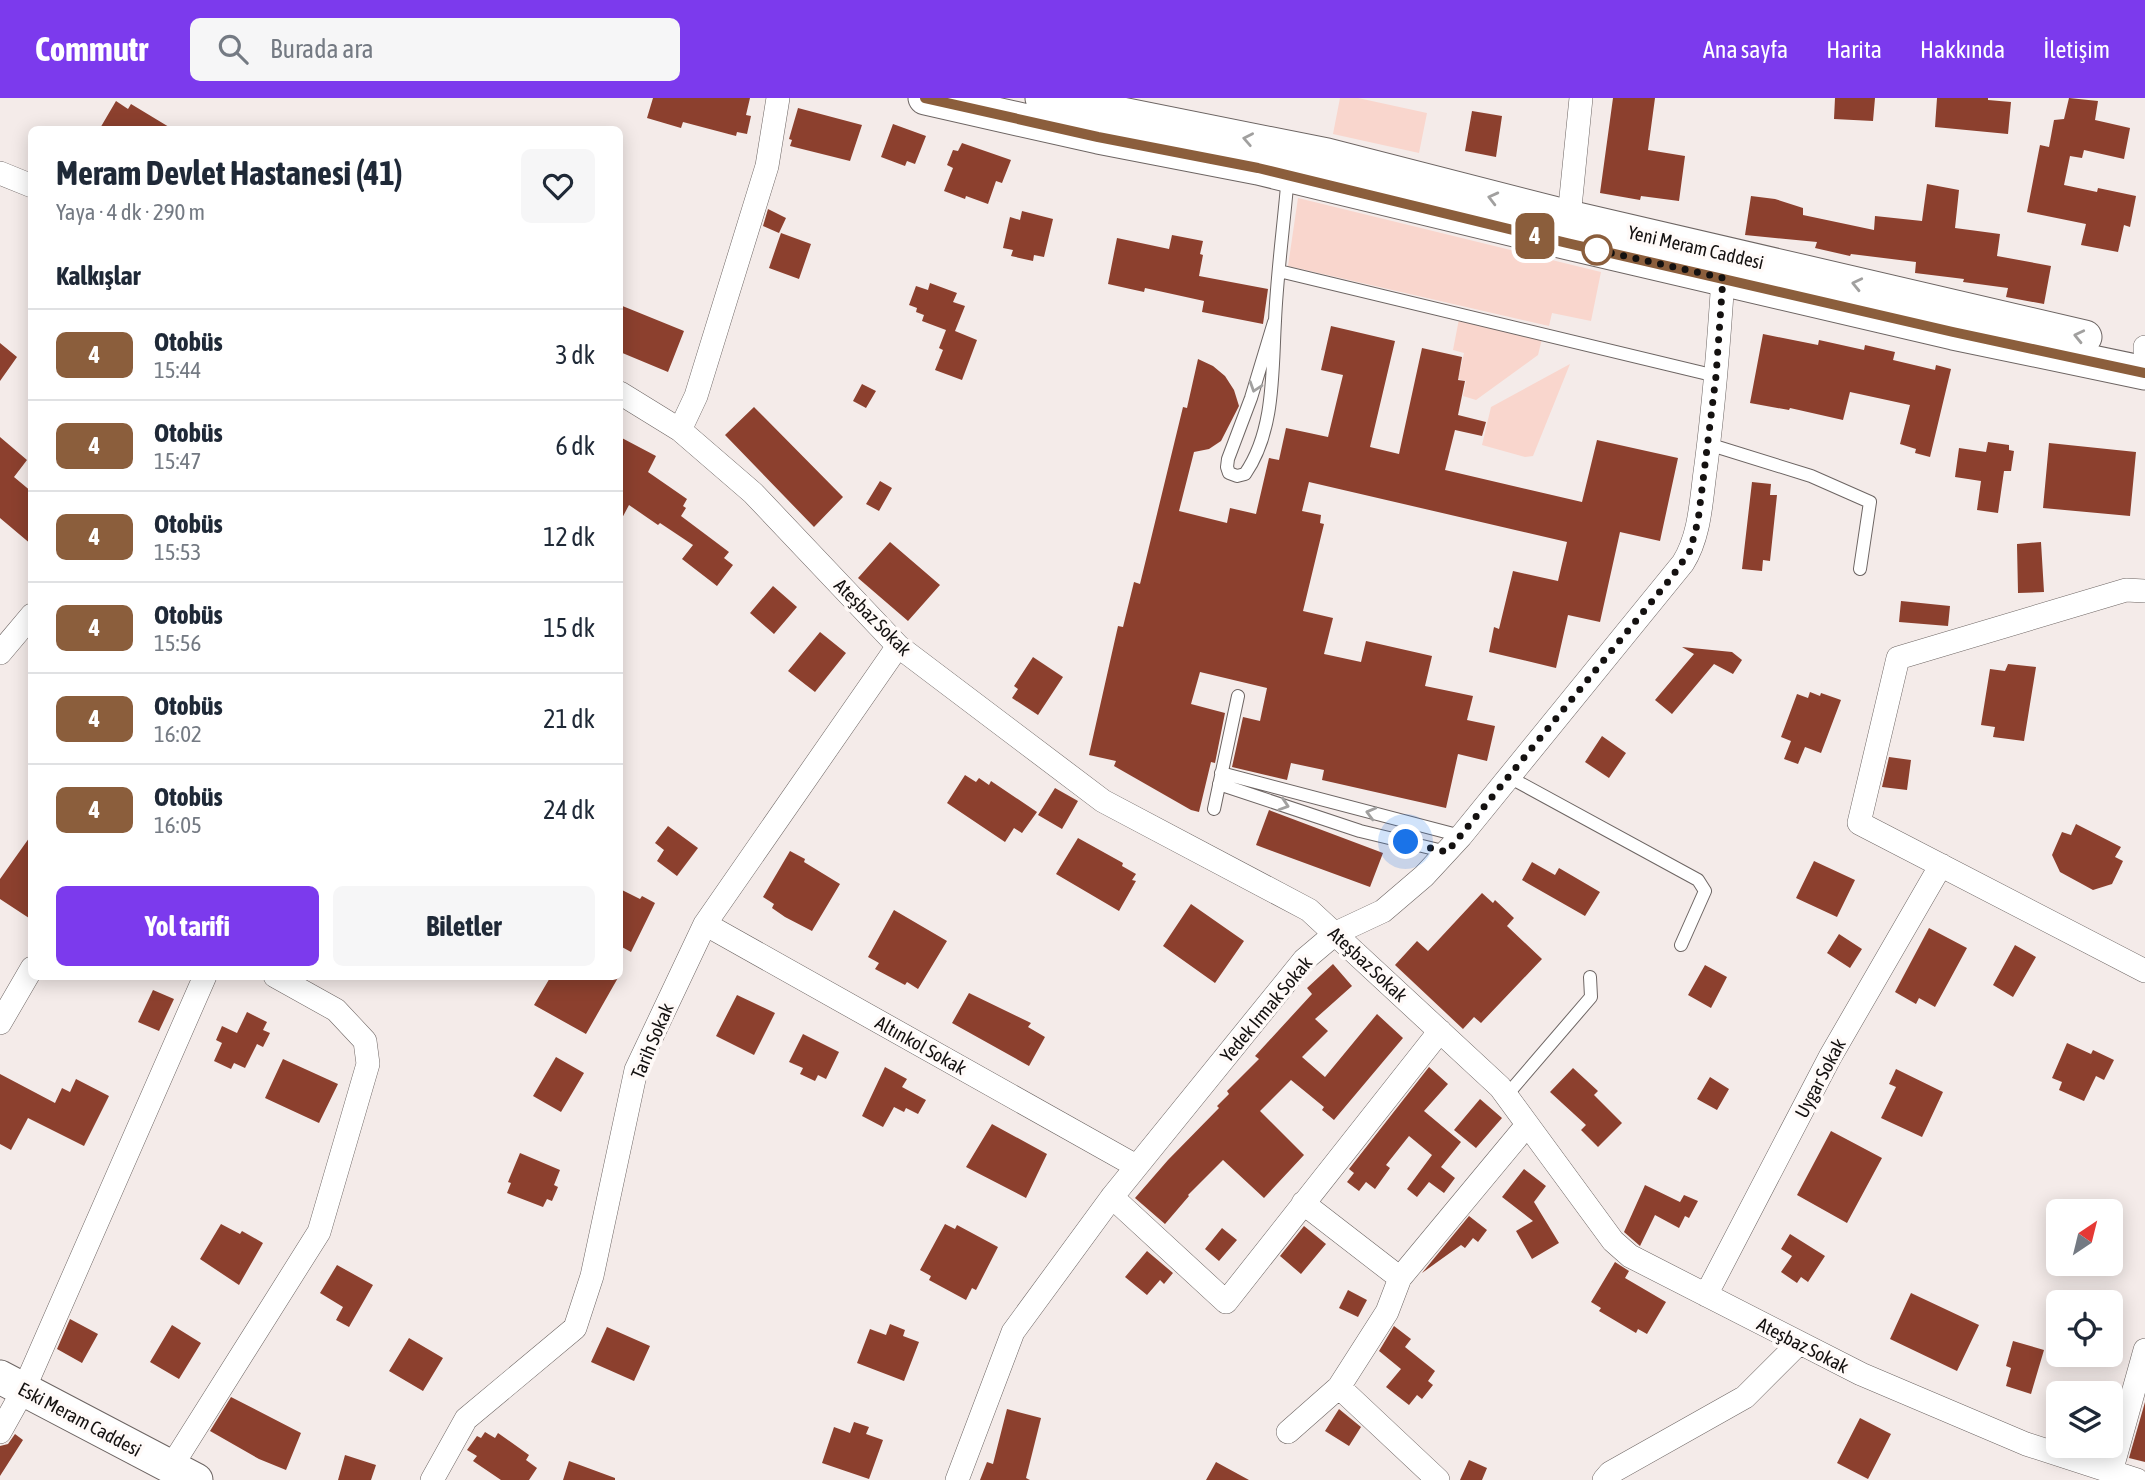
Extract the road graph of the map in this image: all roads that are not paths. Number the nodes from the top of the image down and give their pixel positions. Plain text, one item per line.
1 (778, 98) edge
2 (925, 98) edge
3 (1042, 98) edge
4 (1581, 98) edge
5 (1107, 105) edge
6 (1290, 162) junction
7 (0, 173) edge
8 (28, 184) edge
9 (1569, 217) junction
10 (1279, 271) junction
11 (1723, 278) junction
12 (1274, 322) junction
13 (2145, 350) edge
14 (2145, 373) edge
15 (1716, 376) junction
16 (623, 395) edge
17 (680, 430) junction
18 (1708, 443) junction
19 (1860, 569) dead end
20 (2145, 592) edge
21 (28, 620) edge
22 (898, 646) junction
23 (0, 653) edge
24 (1238, 696) dead end
25 (1509, 777) junction
26 (1220, 779) junction
27 (1334, 803) junction
28 (1214, 809) dead end
29 (1331, 821) junction
30 (1454, 844) junction
31 (1941, 865) junction
32 (705, 924) junction
33 (1336, 933) junction
34 (1681, 945) dead end
35 (2145, 971) edge
36 (28, 975) edge
37 (1590, 977) dead end
38 (203, 980) edge
39 (282, 980) edge
40 (0, 1023) edge
41 (1440, 1031) junction
42 (1506, 1096) junction
43 (1527, 1125) junction
44 (1136, 1166) junction
45 (1112, 1197) junction
46 (1303, 1203) junction
47 (1400, 1278) junction
48 (1706, 1295) junction
49 (1799, 1343) junction
50 (2145, 1350) edge
51 (12, 1383) edge
52 (1339, 1387) junction
53 (0, 1432) edge
54 (1288, 1432) dead end
55 (2111, 1472) junction
56 (184, 1473) edge
57 (432, 1480) edge
58 (957, 1480) edge
59 (1438, 1480) edge
60 (1605, 1480) edge
61 (2137, 1480) edge

1 - 17 street
2 - 6 main road, Yeni Meram Caddesi
3 - 5 main road, Yeni Meram Caddesi
4 - 9 street
6 -> 5 main road, Yeni Meram Caddesi
9 -> 6 main road, Yeni Meram Caddesi
6 - 10 lane
6 - 11 main road, Yeni Meram Caddesi
7 - 8 street
13 -> 9 main road, Yeni Meram Caddesi
10 - 12 lane
10 - 15 lane
11 - 14 main road, Yeni Meram Caddesi
11 - 15 street, Yedek Irmak Sokak
12 -> 12 lane
15 - 18 street, Yedek Irmak Sokak
16 - 17 street, Ateşbaz Sokak
17 - 22 street, Ateşbaz Sokak
18 - 19 lane
18 - 25 street, Yedek Irmak Sokak
20 - 31 street
21 - 23 street
22 - 32 street, Tarih Sokak
22 - 33 street, Ateşbaz Sokak
24 - 26 lane
25 - 30 street, Yedek Irmak Sokak
25 - 34 lane
26 - 27 lane
26 - 28 lane
26 -> 29 lane
27 - 29 lane
30 -> 27 lane
29 - 30 lane
30 - 33 street, Yedek Irmak Sokak
31 - 35 street
31 - 48 street, Uygar Sokak
32 - 44 street, Altınkol Sokak
32 - 57 street, Tarih Sokak
33 - 41 street, Ateşbaz Sokak
33 - 44 street, Yedek Irmak Sokak
36 - 40 street
37 - 42 lane
38 - 51 street
39 - 56 street
41 - 42 street, Ateşbaz Sokak
41 - 46 street
42 - 43 street, Ateşbaz Sokak
43 - 47 street
43 - 48 street, Ateşbaz Sokak
44 - 45 street, Yedek Irmak Sokak
45 - 46 street
45 - 58 street, Yedek Irmak Sokak
46 - 47 street
47 - 52 street
48 - 49 street, Ateşbaz Sokak
49 - 55 street, Ateşbaz Sokak
49 - 60 street
50 - 55 street
51 - 53 street
51 - 56 main road, Eski Meram Caddesi
52 - 54 street
52 - 59 street
55 - 61 street, Ateşbaz Sokak

